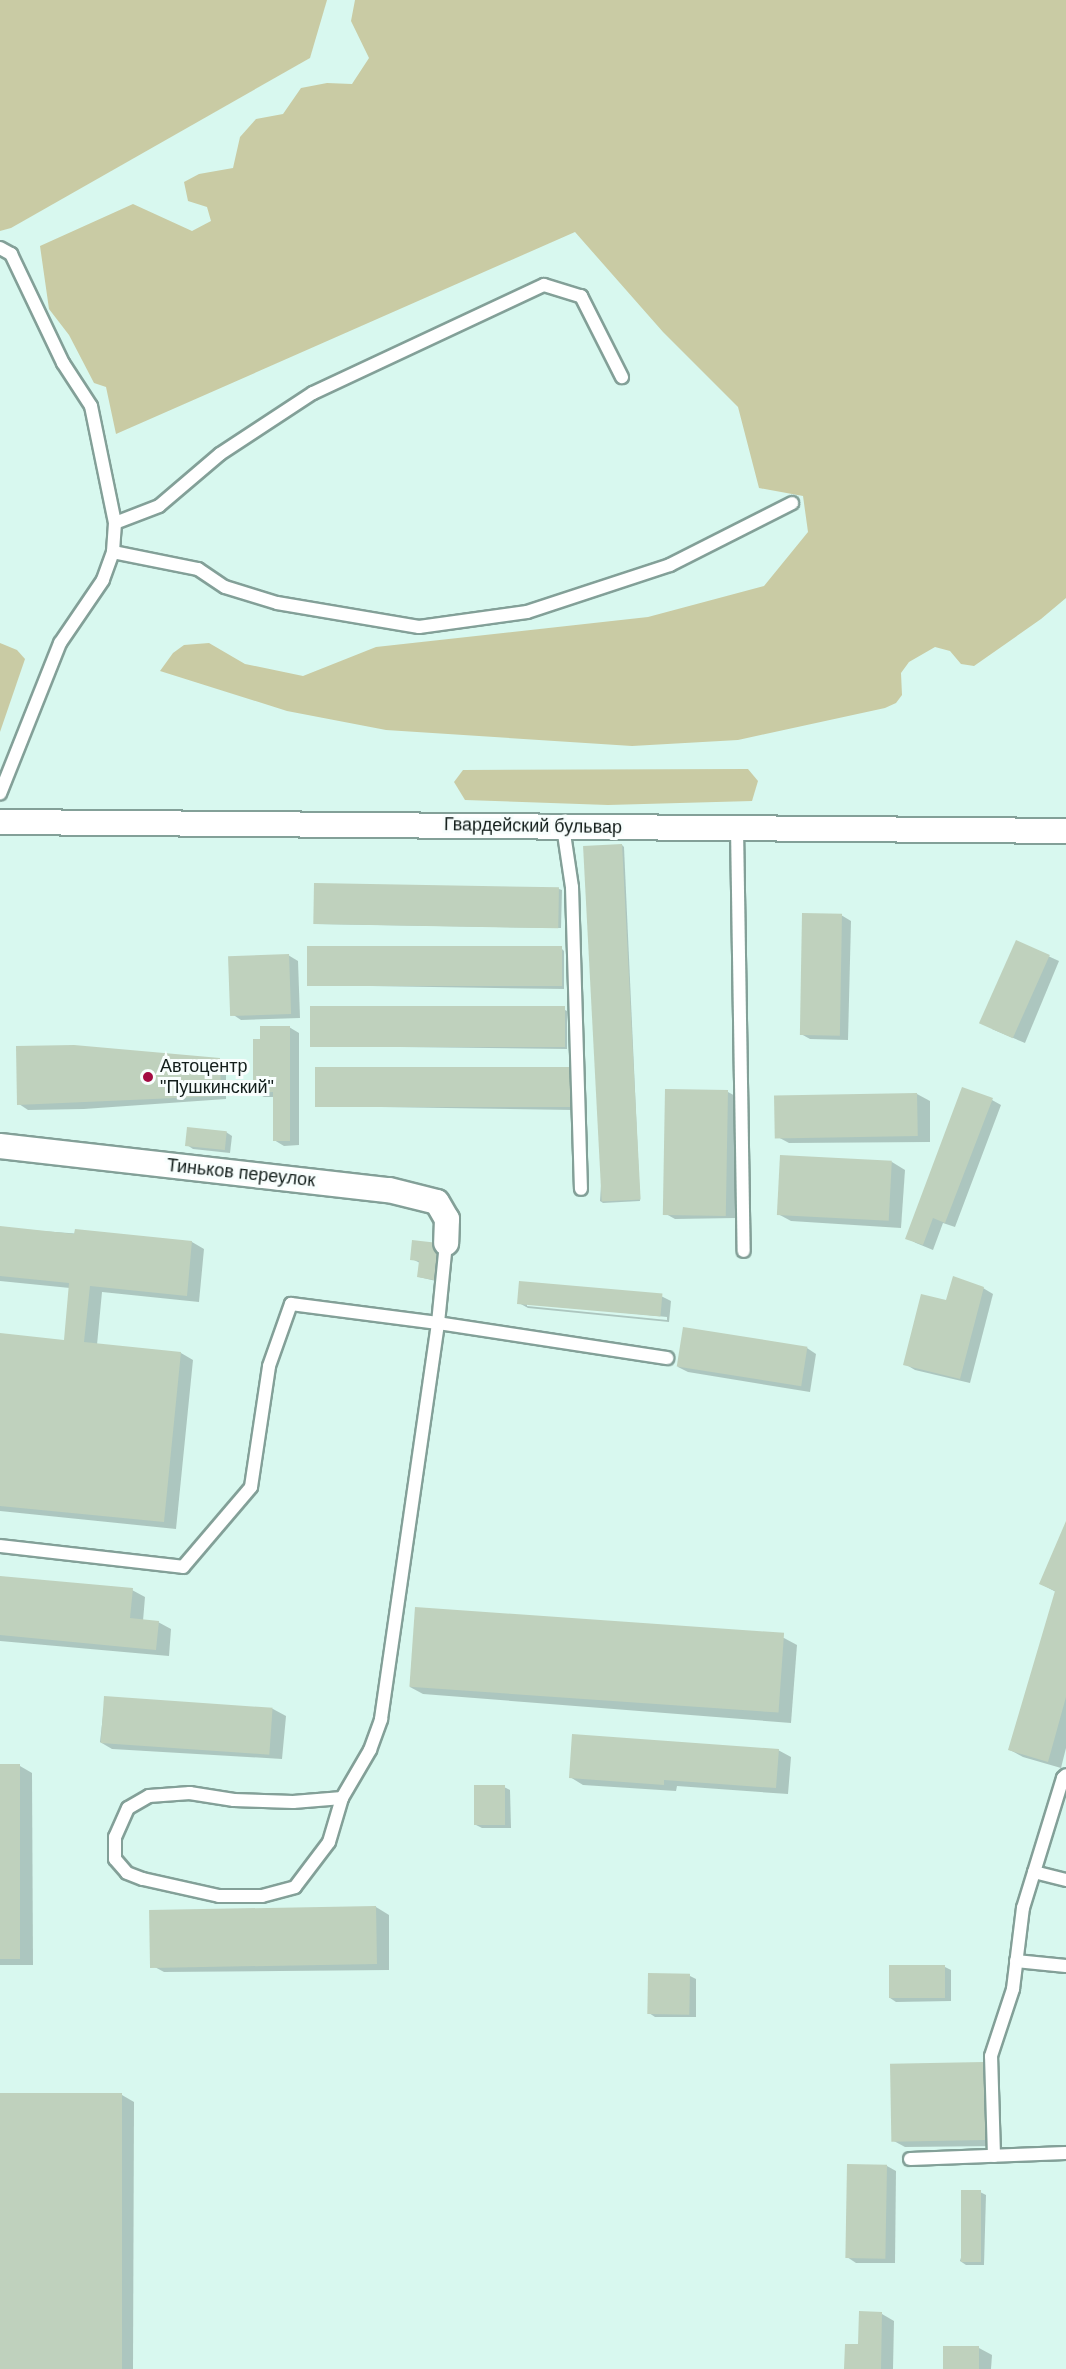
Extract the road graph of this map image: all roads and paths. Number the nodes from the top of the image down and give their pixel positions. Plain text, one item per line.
1 (0, 248) edge
2 (622, 377) dead end
3 (792, 503) dead end
4 (114, 523) junction
5 (113, 552) junction
6 (0, 794) edge
7 (0, 822) edge
8 (563, 826) junction
9 (737, 828) junction
10 (1066, 831) edge
11 (0, 1146) edge
12 (581, 1189) dead end
13 (446, 1243) joint
14 (744, 1251) dead end
15 (438, 1323) junction
16 (667, 1358) dead end
17 (0, 1546) edge
18 (1066, 1763) edge
19 (1064, 1776) edge
20 (342, 1798) junction
21 (1034, 1872) junction
22 (1066, 1880) edge
23 (1016, 1961) junction
24 (1066, 1966) edge
25 (1066, 2152) edge
26 (994, 2156) junction
27 (910, 2159) dead end

1 - 4 lane
2 - 4 lane
3 - 5 lane
4 - 5 lane
5 - 6 lane
7 - 8 street, Гвардейский бульвар
8 - 9 street, Гвардейский бульвар
8 - 12 lane
9 - 10 street, Гвардейский бульвар
9 - 14 lane
11 - 13 street, Тиньков переулок
13 - 15 lane
15 - 16 lane
15 - 17 lane
15 - 20 lane
18 - 19 lane
19 - 21 lane
20 - 20 lane
21 - 22 lane
21 - 23 lane
23 - 24 lane
23 - 26 lane
25 - 26 lane
26 - 27 lane

